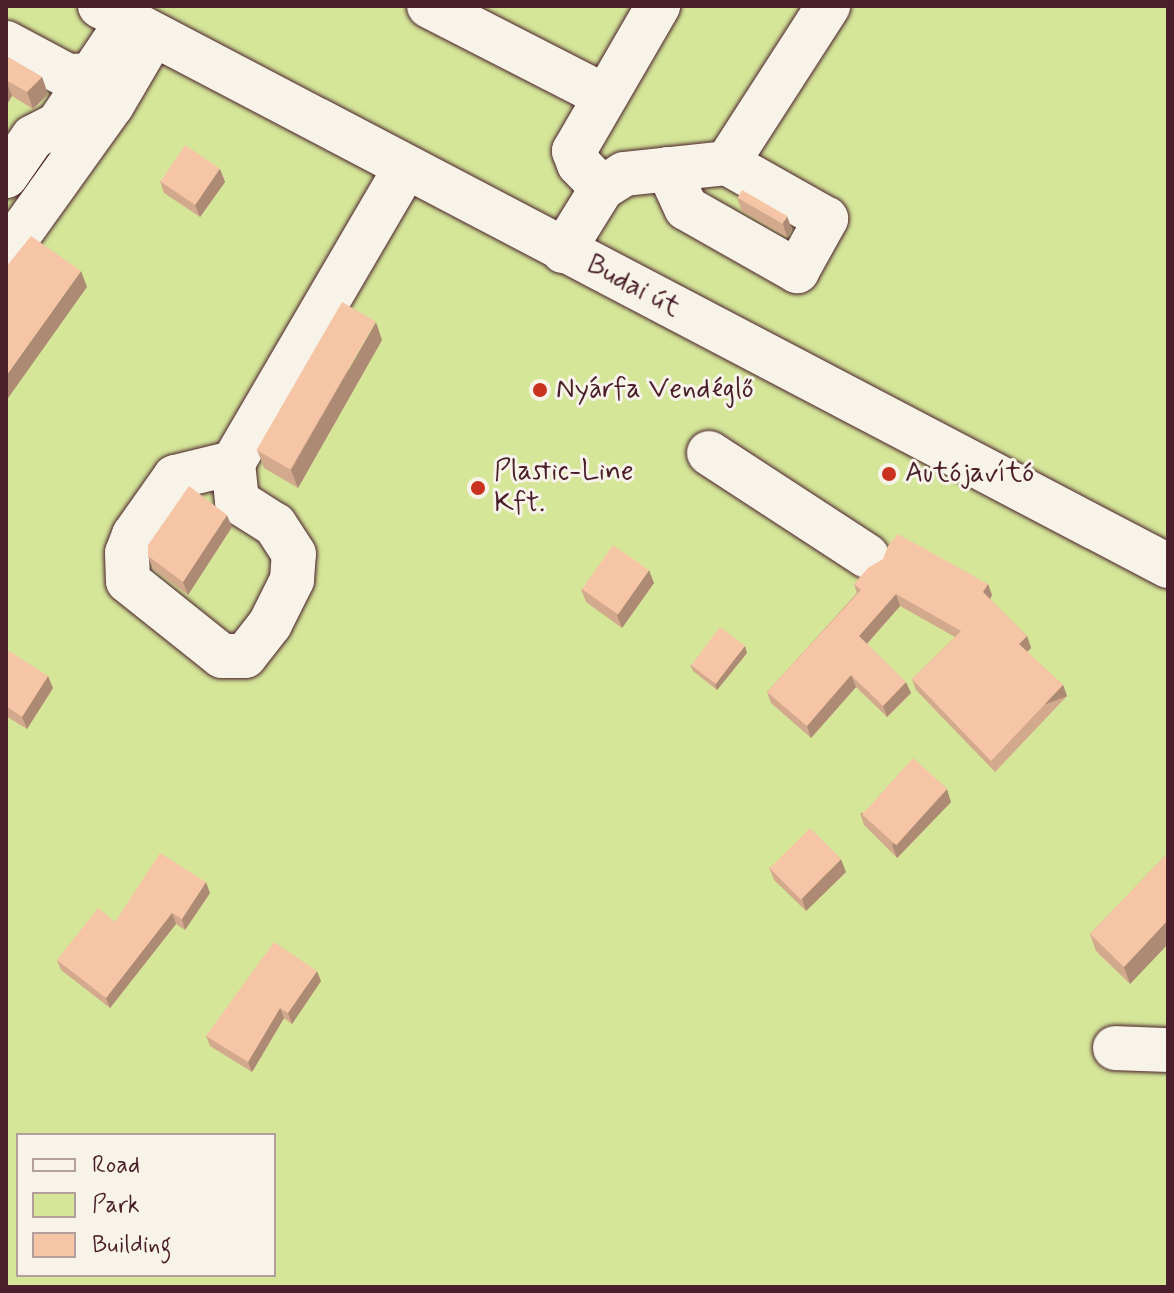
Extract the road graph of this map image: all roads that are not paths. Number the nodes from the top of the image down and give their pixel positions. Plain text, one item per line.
1 (429, 6) edge
2 (658, 6) edge
3 (828, 6) edge
4 (127, 21) edge
5 (6, 43) edge
6 (92, 75) junction
7 (605, 96) junction
8 (727, 163) junction
9 (405, 169) junction
10 (668, 169) junction
11 (6, 176) edge
12 (602, 188) junction
13 (563, 251) junction
14 (6, 253) edge
15 (709, 453) dead end
16 (233, 463) junction
17 (867, 556) dead end
18 (1168, 566) edge
19 (1115, 1048) dead end
20 (1168, 1050) edge

1 - 7 main road
2 - 7 main road
3 - 8 main road
4 - 6 main road
4 - 9 main road, Budai út
4 - 14 main road
5 - 6 main road
6 - 11 main road
7 - 12 main road
8 - 10 main road
8 - 10 main road
9 - 13 main road, Budai út
9 - 16 main road
10 - 12 main road
12 - 13 main road
13 - 18 main road, Budai út
15 - 17 main road
16 - 16 main road
19 - 20 main road

